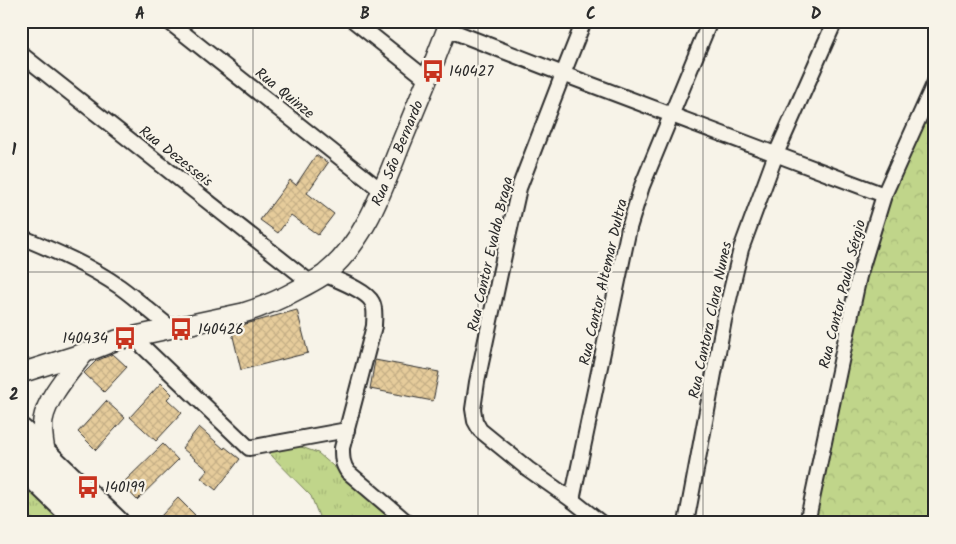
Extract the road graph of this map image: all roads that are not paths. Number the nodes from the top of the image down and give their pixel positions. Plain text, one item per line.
1 (168, 21) edge
2 (354, 21) edge
3 (584, 21) edge
4 (710, 21) edge
5 (835, 21) edge
6 (449, 25) edge
7 (21, 54) edge
8 (563, 74) junction
9 (428, 80) junction
10 (935, 82) edge
11 (671, 114) junction
12 (776, 154) junction
13 (382, 191) junction
14 (884, 195) junction
15 (21, 238) edge
16 (317, 279) junction
17 (171, 328) junction
18 (132, 336) junction
19 (84, 353) junction
20 (21, 373) edge
21 (347, 430) junction
22 (21, 432) edge
23 (46, 456) junction
24 (21, 464) edge
25 (572, 500) junction
26 (82, 523) edge
27 (116, 523) edge
28 (408, 523) edge
29 (601, 523) edge
30 (686, 523) edge
31 (807, 523) edge

1 - 13 street, Rua Quinze
2 - 9 street
3 - 8 street, Rua Cantor Evaldo Braga
4 - 11 street, Rua Cantor Altemar Dultra
5 - 12 street, Rua Cantora Clara Nunes
6 - 8 street
6 - 9 street, Rua São Bernardo
7 - 16 street, Rua Dezesseis
8 - 11 street
8 - 25 street, Rua Cantor Evaldo Braga
9 - 13 street, Rua São Bernardo
10 - 14 street, Rua Cantor Paulo Sérgio
11 - 12 street
11 - 25 street, Rua Cantor Altemar Dultra
12 - 14 street
12 - 30 street, Rua Cantora Clara Nunes
13 - 16 street, Rua São Bernardo
14 - 31 street, Rua Cantor Paulo Sérgio
15 - 17 street
16 - 17 street, Rua São Bernardo
16 - 21 street, Rua Dezesseis
17 - 18 street, Rua São Bernardo
18 - 19 street, Rua São Bernardo
18 - 21 street
19 - 20 street, Rua São Bernardo
19 - 23 street
21 - 28 street, Rua Dezesseis
22 - 23 highway
23 - 27 highway
24 - 26 highway
25 - 29 street, Rua Cantor Evaldo Braga

